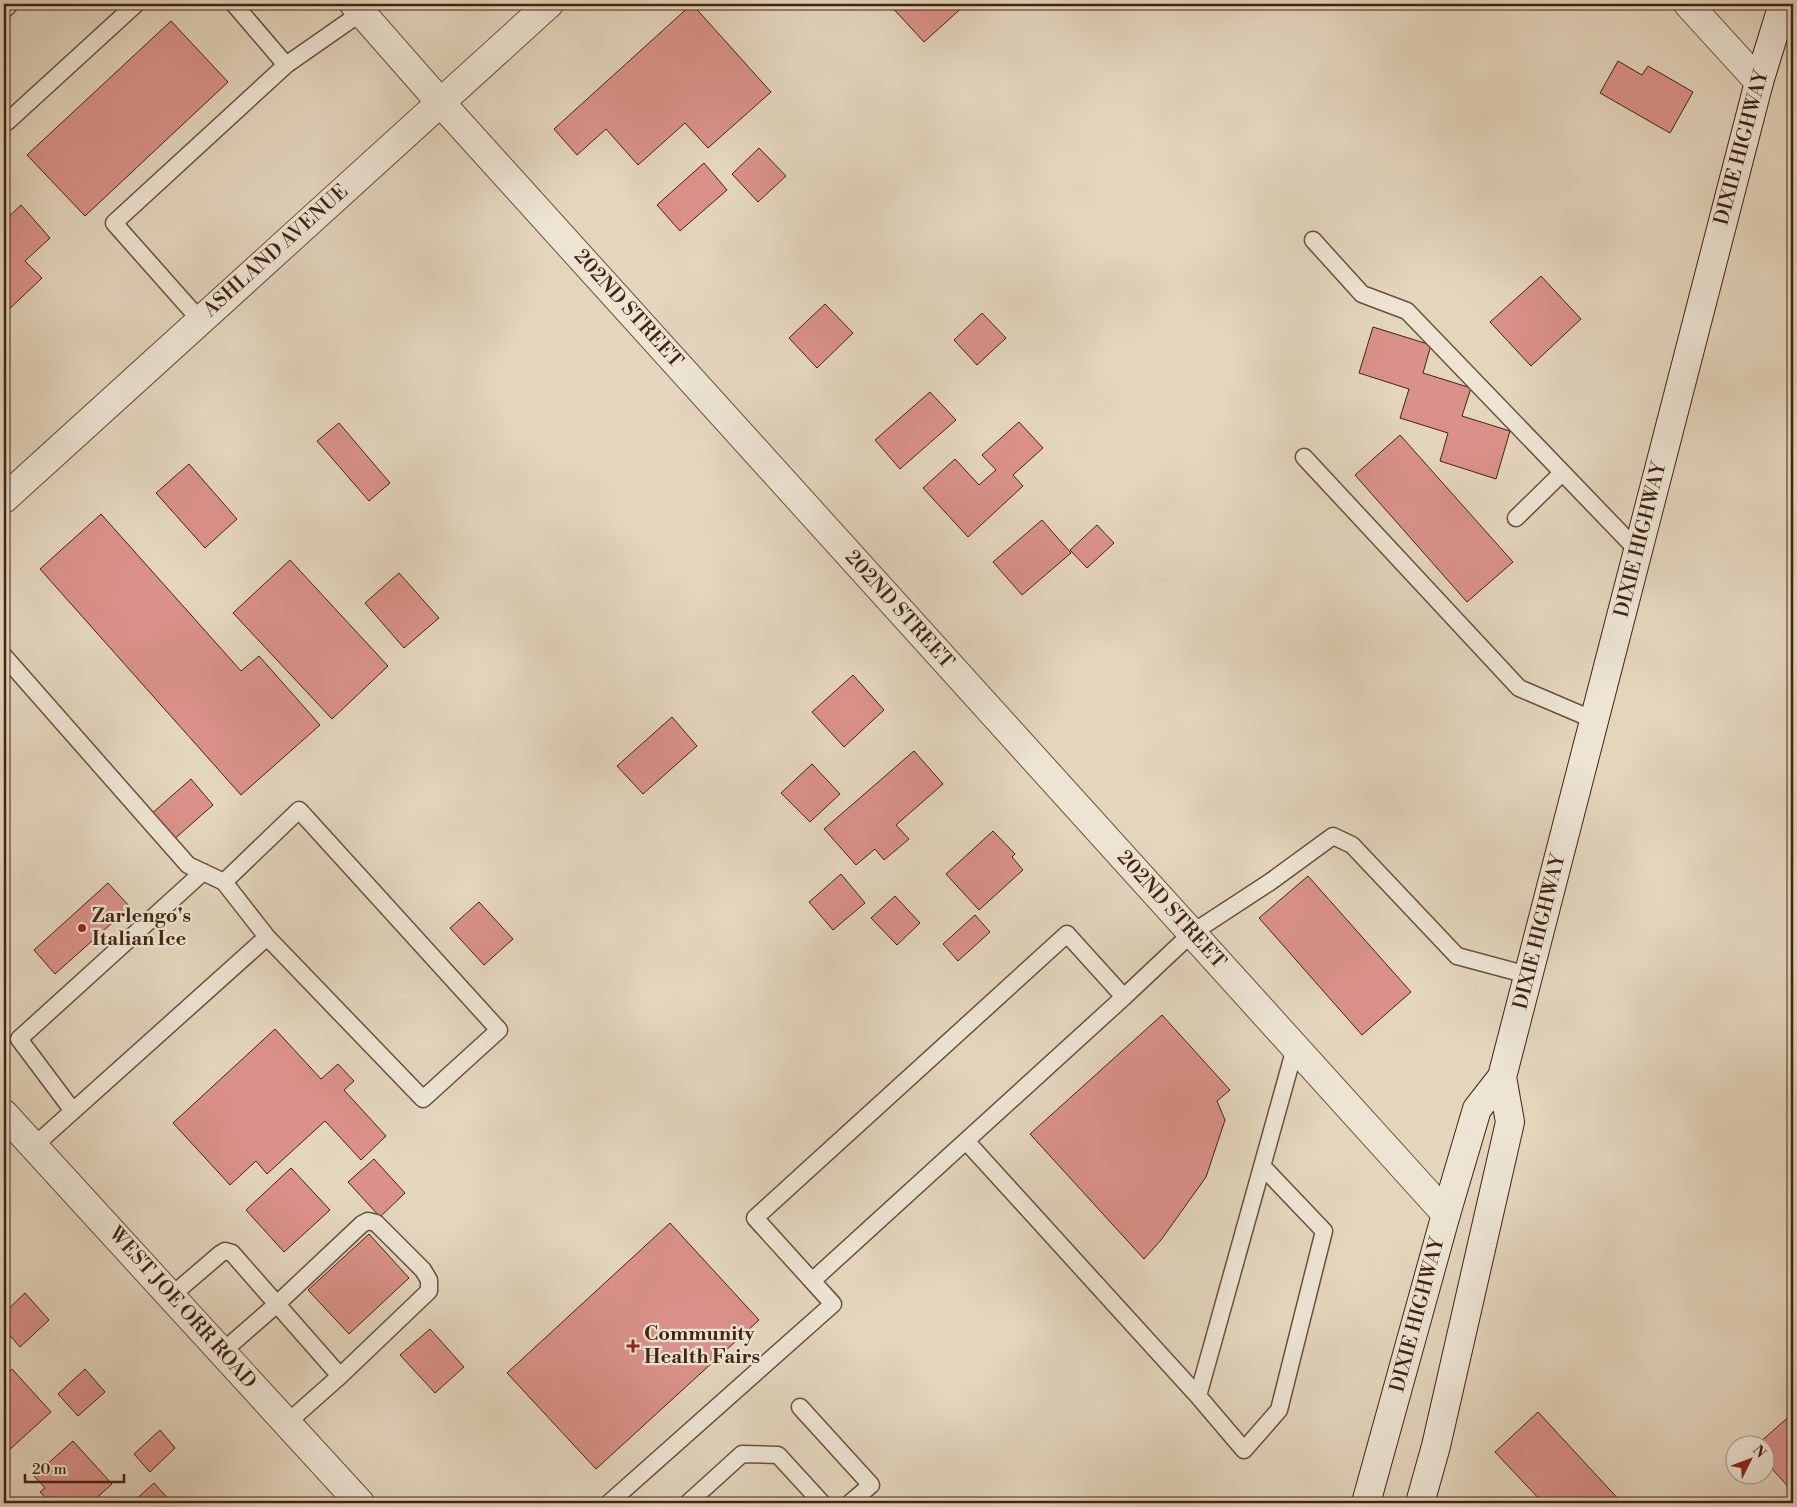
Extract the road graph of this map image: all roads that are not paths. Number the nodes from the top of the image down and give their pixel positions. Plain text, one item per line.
1 (10, 4) edge
2 (136, 4) edge
3 (234, 4) edge
4 (549, 4) edge
5 (1688, 4) edge
6 (1783, 4) edge
7 (358, 8) edge
8 (4, 10) edge
9 (286, 65) junction
10 (1758, 82) junction
11 (440, 102) junction
12 (5, 121) edge
13 (1313, 240) dead end
14 (200, 320) junction
15 (1304, 456) dead end
16 (1562, 473) junction
17 (4, 499) edge
18 (1516, 518) dead end
19 (1638, 551) junction
20 (4, 656) edge
21 (1594, 720) junction
22 (203, 872) junction
23 (224, 882) junction
24 (1192, 933) junction
25 (267, 937) junction
26 (1528, 975) junction
27 (1124, 997) junction
28 (1296, 1048) junction
29 (1502, 1077) junction
30 (73, 1111) junction
31 (4, 1114) edge
32 (966, 1141) junction
33 (34, 1146) junction
34 (1262, 1166) junction
35 (1446, 1214) junction
36 (812, 1281) junction
37 (171, 1296) junction
38 (277, 1304) junction
39 (222, 1352) junction
40 (340, 1376) junction
41 (1198, 1396) junction
42 (800, 1407) dead end
43 (287, 1423) junction
44 (360, 1503) edge
45 (609, 1503) edge
46 (688, 1503) edge
47 (822, 1503) edge
48 (850, 1503) edge
49 (1366, 1503) edge
50 (1420, 1503) edge

1 - 8 lane
2 - 12 lane
3 - 9 lane
4 - 11 street, ASHLAND AVENUE
5 - 10 street
6 - 10 street, DIXIE HIGHWAY
7 - 9 lane
7 - 11 street, 202ND STREET
9 - 14 lane
10 - 19 street, DIXIE HIGHWAY
11 - 14 street, ASHLAND AVENUE
11 - 24 street, 202ND STREET
13 - 16 lane
14 - 17 street, ASHLAND AVENUE
15 - 21 lane
16 - 18 lane
16 - 19 lane
19 - 21 street, DIXIE HIGHWAY
20 - 22 lane
21 - 26 street, DIXIE HIGHWAY
22 - 23 lane
22 - 30 lane
23 - 25 lane
23 - 25 lane
24 - 26 lane
24 - 27 lane
24 - 28 street, 202ND STREET
25 - 30 lane
26 - 29 street, DIXIE HIGHWAY
27 - 32 lane
27 - 36 lane
28 - 34 lane
28 - 35 street, 202ND STREET
29 - 35 street, DIXIE HIGHWAY
29 - 50 street, DIXIE HIGHWAY
30 - 33 lane
31 - 33 street, WEST JOE ORR ROAD
32 - 36 lane
32 - 41 lane
33 - 37 street, WEST JOE ORR ROAD
34 - 41 lane
34 - 41 lane
35 - 49 street, DIXIE HIGHWAY
36 - 45 lane
37 - 38 lane
37 - 39 street, WEST JOE ORR ROAD
38 - 39 lane
38 - 40 lane
38 - 40 lane
39 - 43 street, WEST JOE ORR ROAD
40 - 43 lane
42 - 48 lane
43 - 44 street, WEST JOE ORR ROAD
46 - 47 lane

